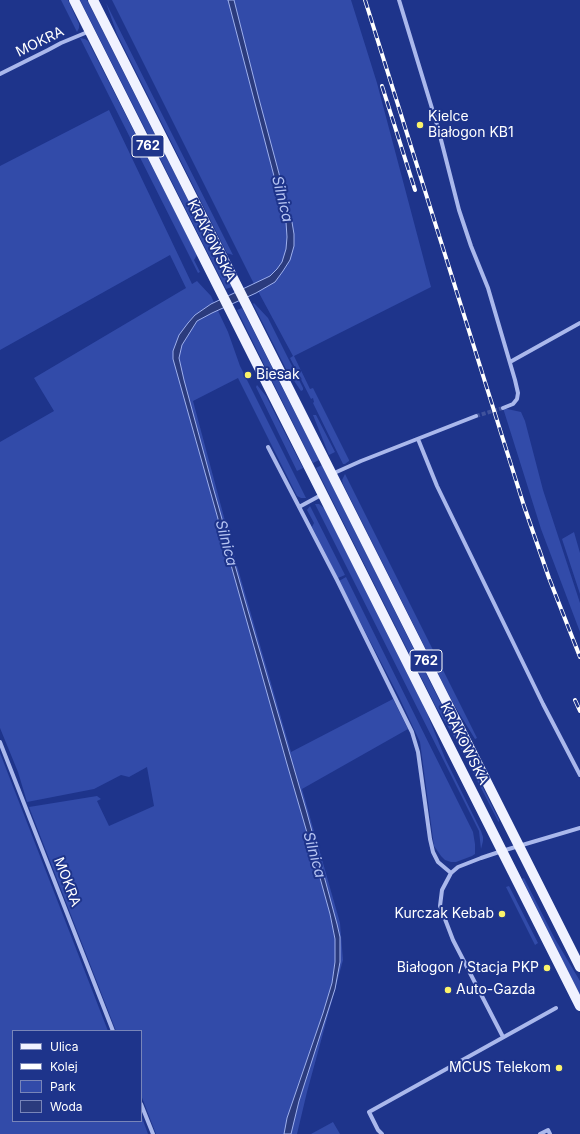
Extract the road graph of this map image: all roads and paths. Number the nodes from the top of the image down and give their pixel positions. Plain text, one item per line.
1 (74, 0) edge
2 (93, 0) edge
3 (399, 0) edge
4 (90, 31) junction
5 (0, 74) edge
6 (580, 323) edge
7 (510, 362) junction
8 (503, 408) tunnel mouth
9 (476, 416) tunnel mouth
10 (418, 439) junction
11 (268, 447) dead end
12 (332, 474) junction
13 (323, 494) junction
14 (299, 508) junction
15 (0, 742) edge
16 (580, 775) edge
17 (580, 828) edge
18 (519, 846) junction
19 (502, 851) junction
20 (451, 873) junction
21 (580, 967) edge
22 (580, 1006) edge
23 (556, 1008) dead end
24 (113, 1030) edge
25 (503, 1037) junction
26 (142, 1106) edge
27 (549, 1132) edge
28 (153, 1134) edge
29 (382, 1134) edge
30 (540, 1134) edge

1 - 4 main road, KRAKOWSKA / 762
2 - 12 main road, KRAKOWSKA / 762
3 - 7 street
4 - 5 street, MOKRA
4 - 13 main road, KRAKOWSKA / 762
6 - 7 street
7 - 8 street
9 - 10 street
10 - 12 street
10 - 16 street
11 - 14 street
12 - 18 main road, KRAKOWSKA / 762
13 - 14 street
13 - 19 main road, KRAKOWSKA / 762
14 - 20 street
15 - 24 street, MOKRA
17 - 18 street
18 - 19 street
18 - 21 main road, KRAKOWSKA / 762
19 - 20 street
19 - 22 main road, KRAKOWSKA / 762
20 - 25 street
23 - 25 street
25 - 29 street
26 - 28 street
27 - 30 street

